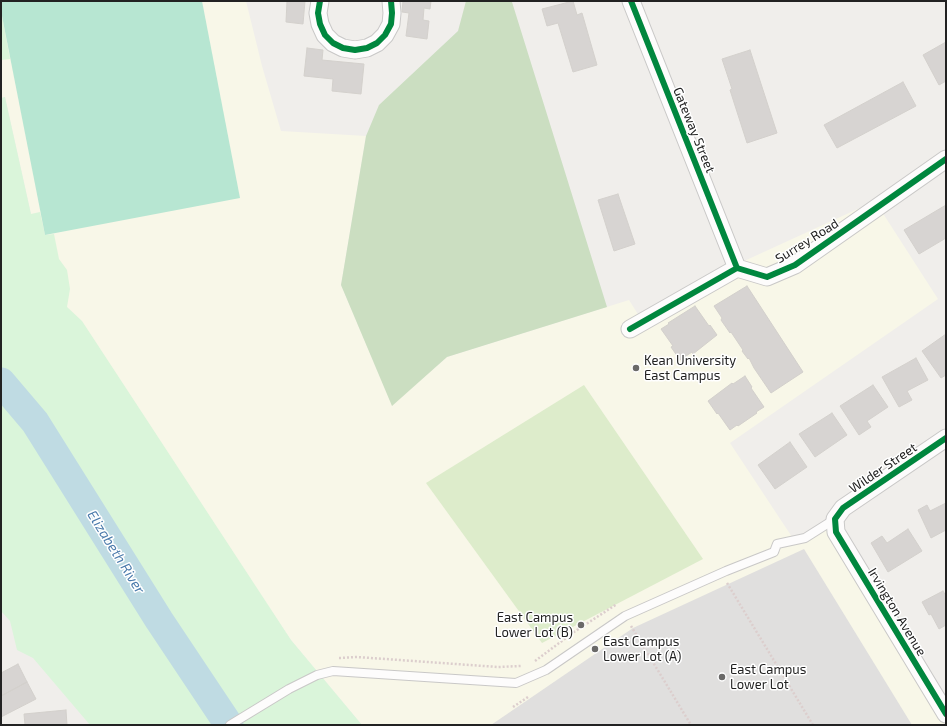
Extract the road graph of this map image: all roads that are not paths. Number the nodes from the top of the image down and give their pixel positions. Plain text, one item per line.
1 (320, 1) edge
2 (390, 1) edge
3 (631, 1) edge
4 (946, 160) edge
5 (737, 268) junction
6 (630, 329) dead end
7 (946, 438) edge
8 (835, 519) junction
9 (946, 714) edge
10 (230, 725) edge

1 - 2 street
3 - 5 street, Gateway Street
4 - 5 street, Surrey Road
5 - 6 street
7 - 8 street, Wilder Street
8 - 9 street, Irvington Avenue
8 - 10 lane

